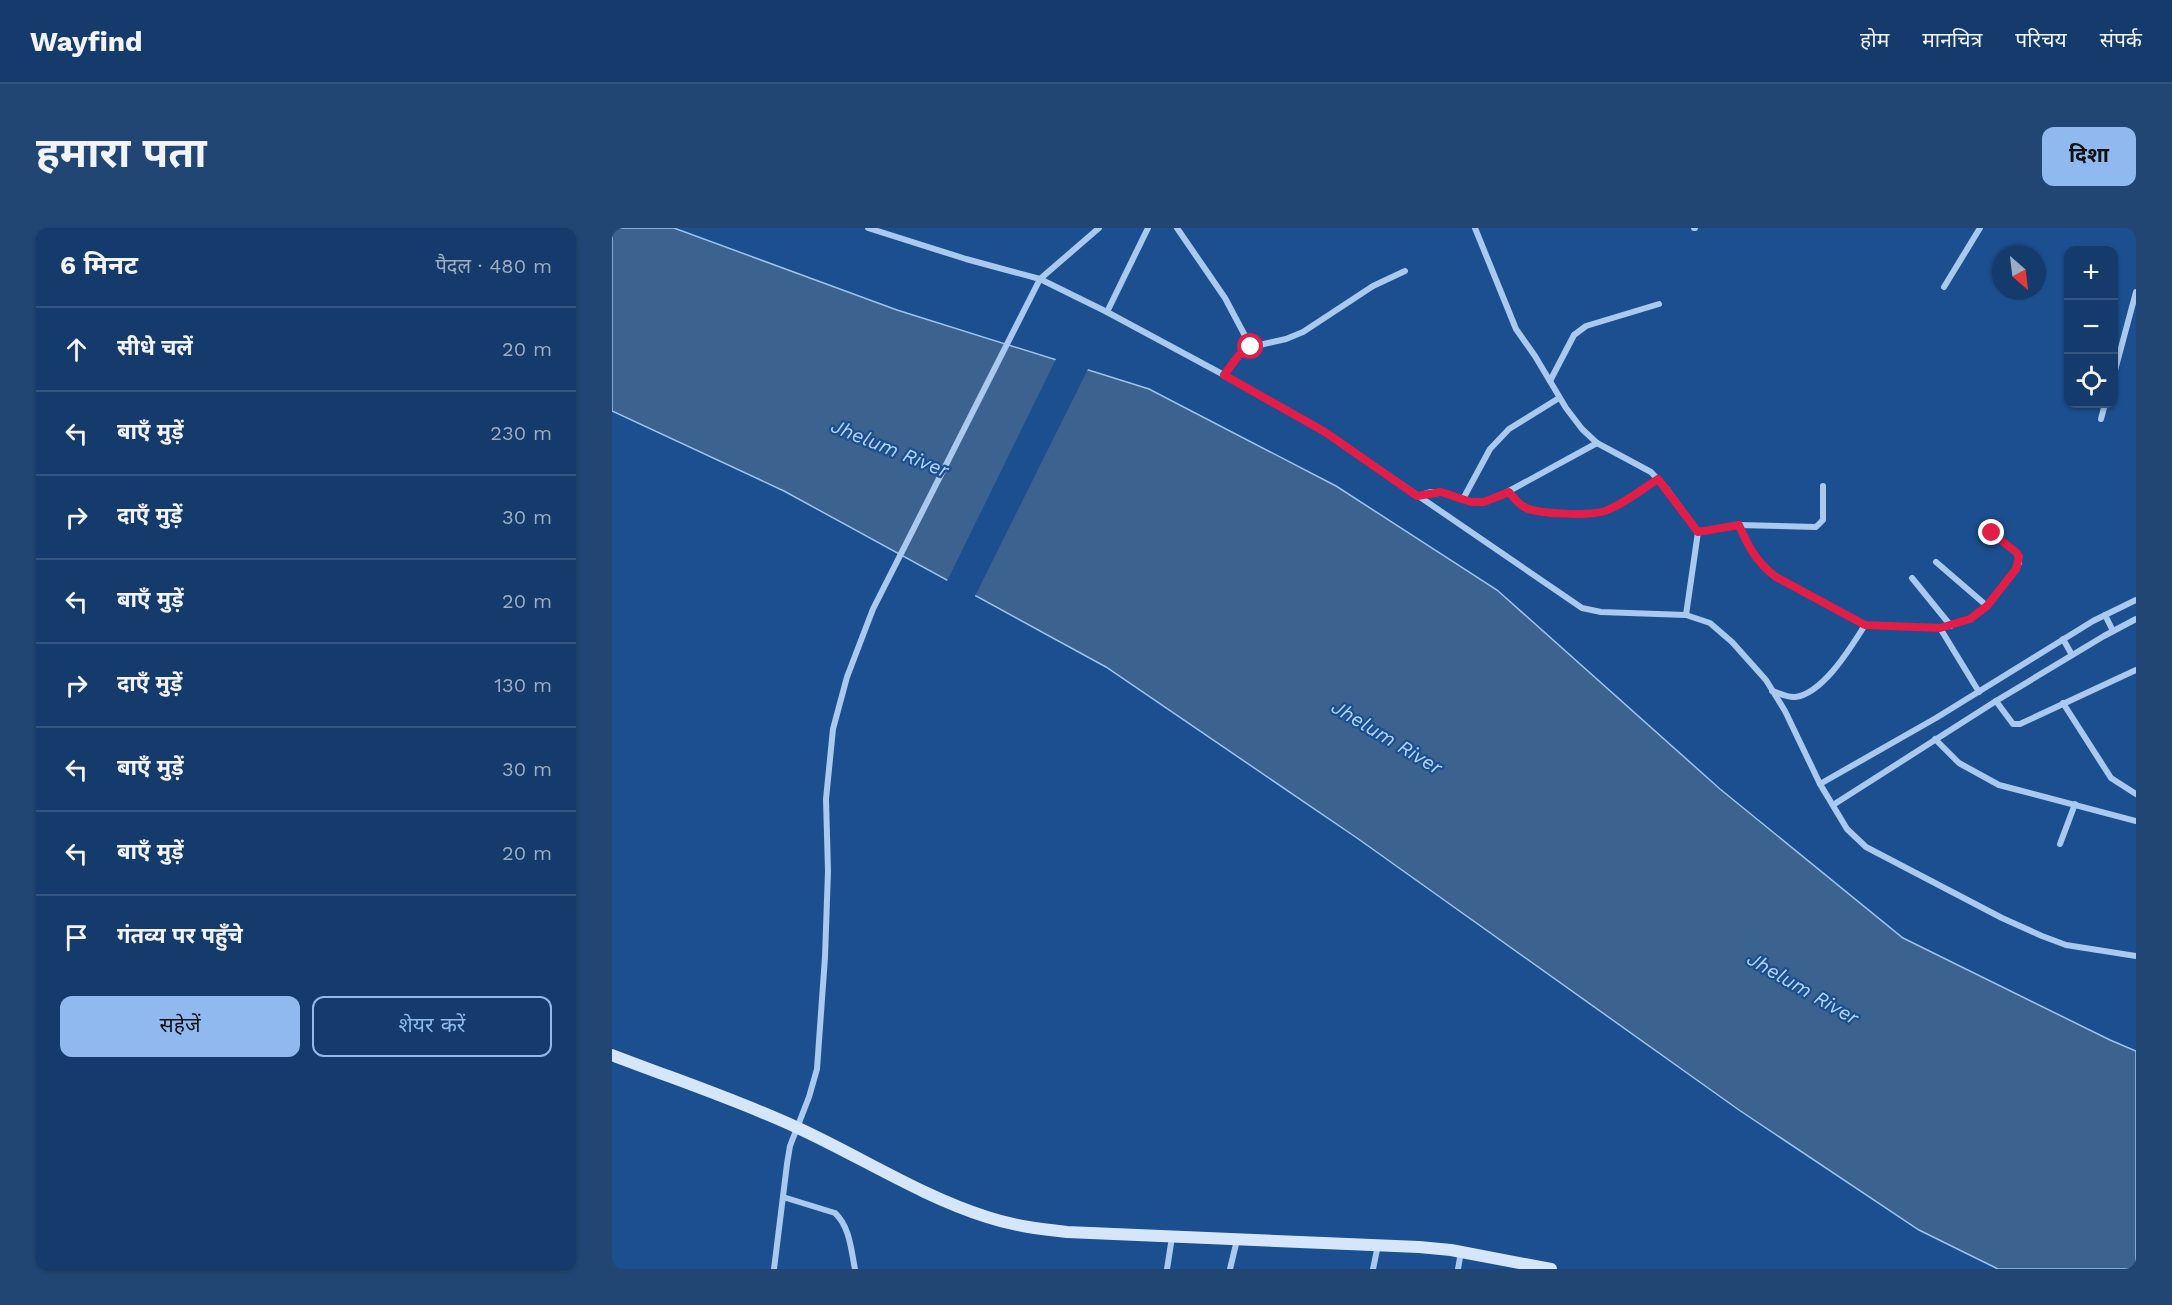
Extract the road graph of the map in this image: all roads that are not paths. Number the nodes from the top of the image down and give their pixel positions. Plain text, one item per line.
1 (868, 228) edge
2 (1099, 228) edge
3 (1148, 228) edge
4 (1177, 228) edge
5 (1475, 228) edge
6 (1980, 228) edge
7 (1405, 271) dead end
8 (1040, 279) junction
9 (1944, 287) dead end
10 (2136, 292) edge
11 (1659, 304) dead end
12 (1107, 312) junction
13 (1251, 347) junction
14 (2118, 359) edge
15 (1224, 375) junction
16 (1550, 381) junction
17 (1559, 398) junction
18 (2104, 408) edge
19 (2101, 419) dead end
20 (1597, 443) junction
21 (1658, 479) junction
22 (1822, 486) dead end
23 (1509, 492) junction
24 (1417, 496) junction
25 (1463, 499) junction
26 (1739, 525) junction
27 (1698, 532) junction
28 (1992, 533) dead end
29 (1936, 562) dead end
30 (1912, 578) dead end
31 (2136, 600) edge
32 (1987, 606) junction
33 (1686, 615) junction
34 (2105, 616) junction
35 (2136, 619) edge
36 (1865, 625) junction
37 (1952, 626) junction
38 (1940, 628) junction
39 (2112, 630) junction
40 (2064, 641) junction
41 (2071, 654) junction
42 (2136, 670) edge
43 (1772, 691) junction
44 (1979, 692) junction
45 (1996, 701) junction
46 (2063, 703) junction
47 (1935, 739) junction
48 (1822, 787) junction
49 (2136, 794) edge
50 (1831, 803) junction
51 (2075, 804) junction
52 (2136, 821) edge
53 (2060, 844) dead end
54 (2136, 956) edge
55 (612, 1055) edge
56 (797, 1128) junction
57 (783, 1197) junction
58 (1172, 1236) junction
59 (1238, 1239) junction
60 (1378, 1245) junction
61 (1461, 1251) junction
62 (1544, 1268) edge
63 (774, 1269) edge
64 (855, 1269) edge
65 (1167, 1269) edge
66 (1230, 1269) edge
67 (1373, 1269) edge
68 (1458, 1269) edge

1 - 8 street
2 - 8 street
3 - 12 street
4 - 13 street
5 - 16 street
6 - 9 street
7 - 13 street
8 - 12 street
8 - 56 street
10 - 14 street
11 - 16 street
12 - 15 street
13 - 15 street
15 - 24 street
16 - 17 street
17 - 20 street
17 - 25 street
18 - 19 street
20 - 21 street
20 - 23 street
21 - 23 street
21 - 27 street
22 - 26 street
23 - 25 street
24 - 25 street
24 - 33 street
26 - 27 street
26 - 36 street
27 - 33 street
28 - 32 street
29 - 32 street
30 - 37 street
31 - 34 street
32 - 37 street
33 - 43 street
34 - 39 street
34 - 40 street
35 - 39 street
36 - 38 street
36 - 43 street
37 - 38 street
38 - 44 street
39 - 41 street
40 - 41 street
40 - 44 street
41 - 45 street
42 - 46 street
43 - 48 street
44 - 48 street
45 - 46 street
45 - 47 street
46 - 49 street
47 - 50 street
47 - 51 street
48 - 50 street
50 - 54 street
51 - 52 street
51 - 53 street
55 - 56 street
56 - 57 street
56 - 58 street
57 - 63 street
57 - 64 street
58 - 59 street
58 - 65 street
59 - 60 street
59 - 66 street
60 - 61 street
60 - 67 street
61 - 62 street
61 - 68 street

